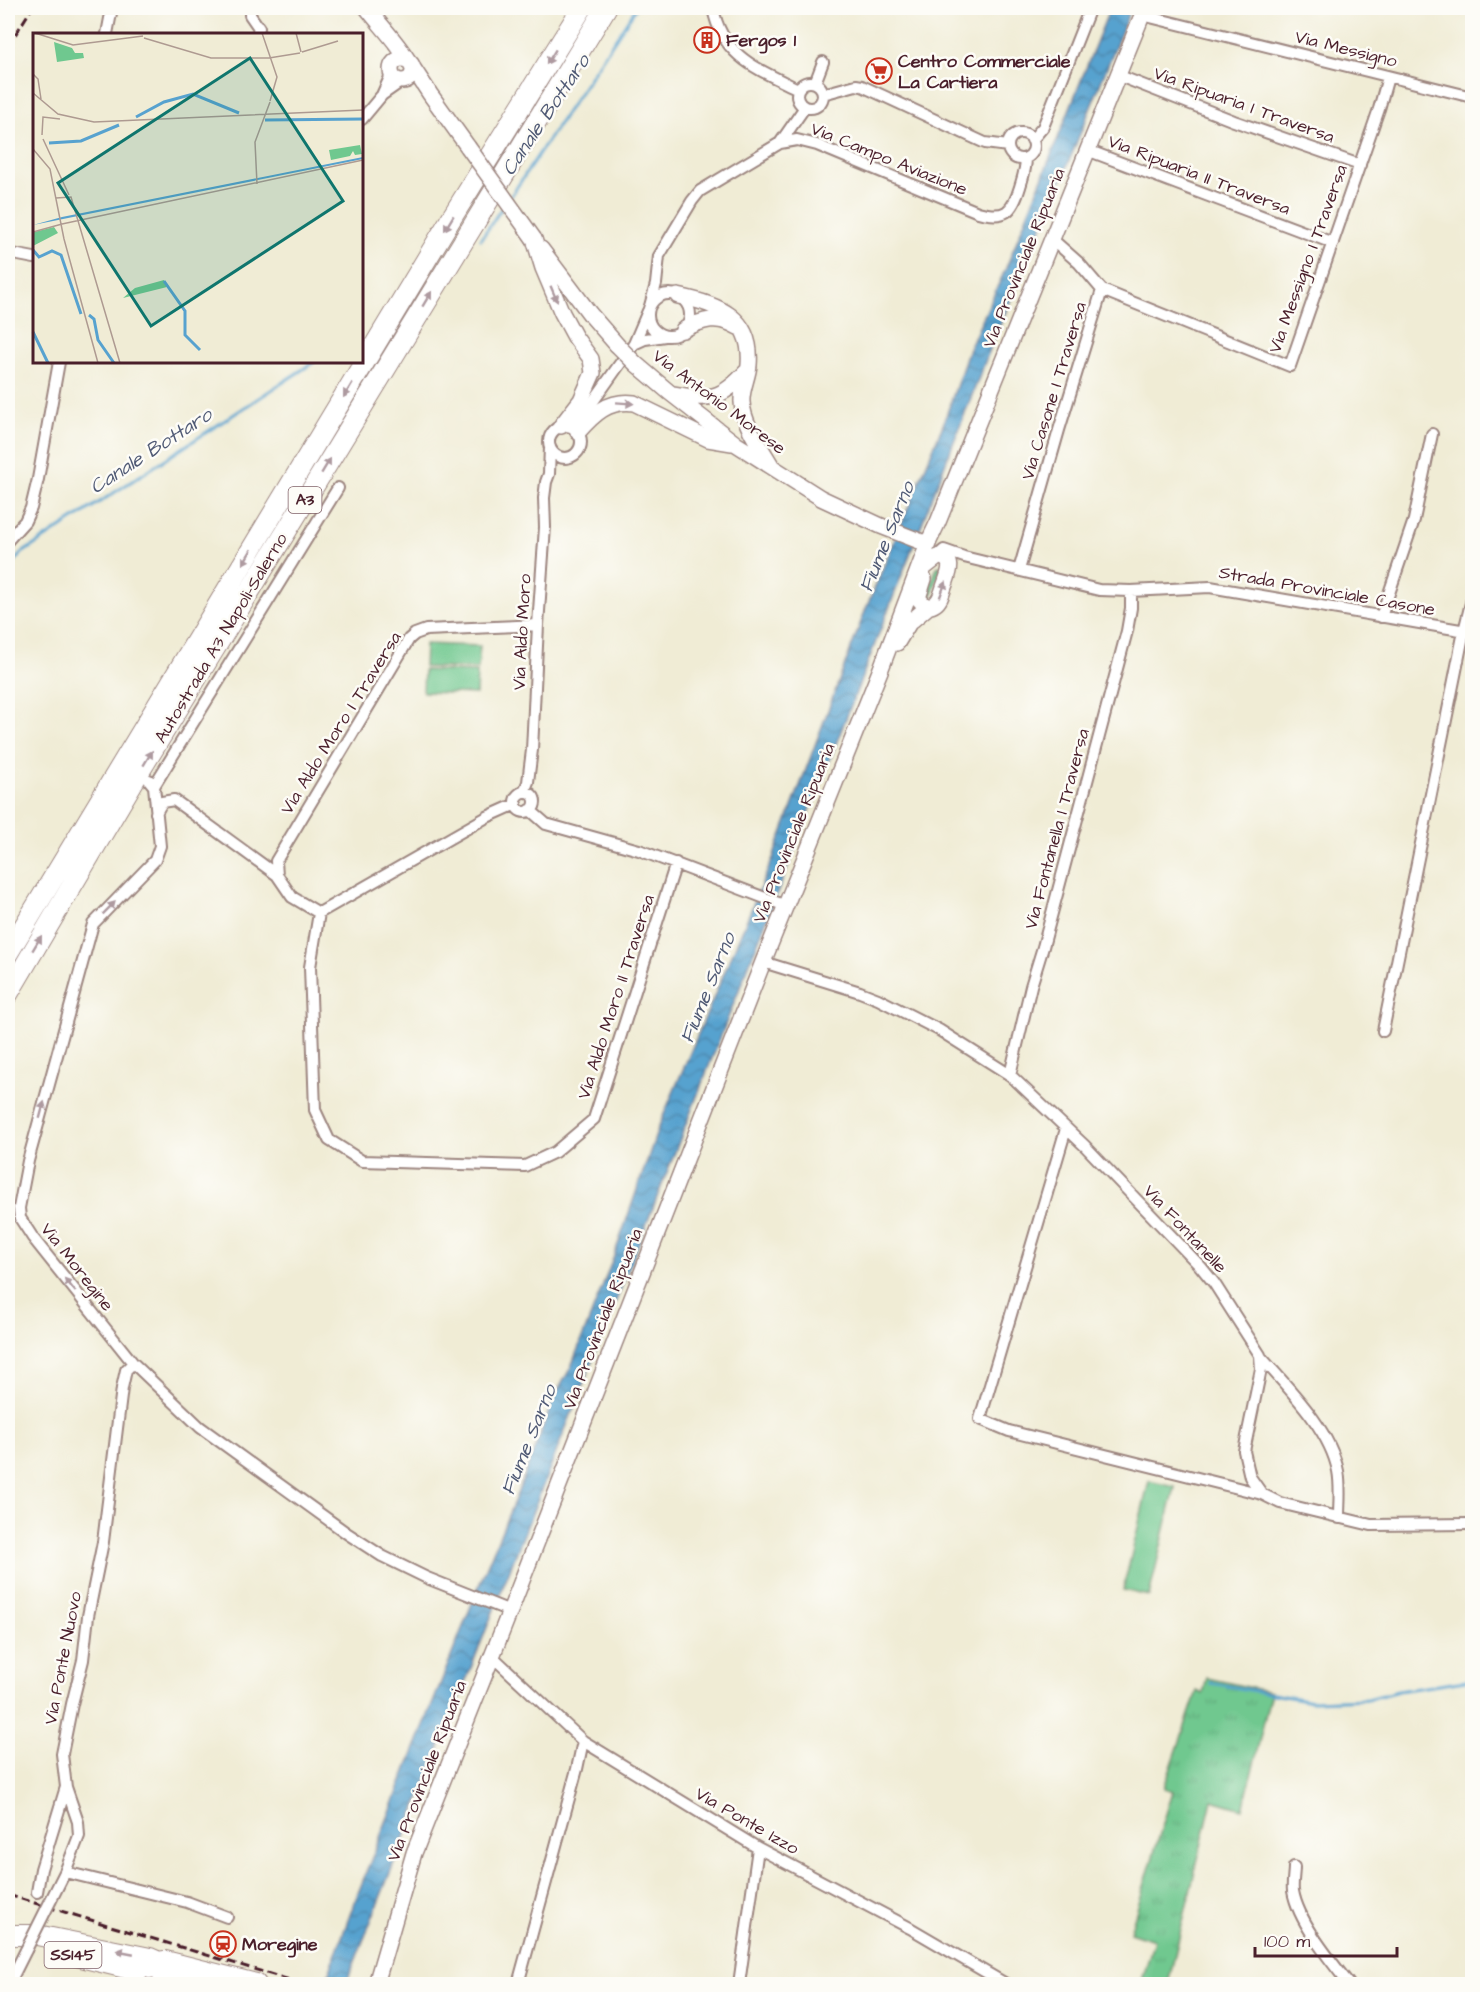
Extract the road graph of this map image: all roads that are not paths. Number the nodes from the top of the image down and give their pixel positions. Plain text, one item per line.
1 (112, 8) edge
2 (250, 8) edge
3 (367, 8) edge
4 (582, 8) edge
5 (606, 8) edge
6 (713, 8) edge
7 (1090, 8) edge
8 (1143, 11) edge
9 (384, 31) junction
10 (107, 33) edge
11 (257, 33) edge
12 (823, 62) dead end
13 (410, 63) junction
14 (1117, 75) junction
15 (397, 76) junction
16 (1388, 77) junction
17 (814, 83) junction
18 (798, 89) junction
19 (430, 94) junction
20 (823, 94) junction
21 (1473, 98) edge
22 (805, 107) junction
23 (363, 118) edge
24 (1032, 140) junction
25 (780, 143) junction
26 (1008, 146) junction
27 (1087, 150) junction
28 (1026, 158) junction
29 (1360, 165) junction
30 (534, 239) junction
31 (1053, 240) junction
32 (1333, 243) junction
33 (8, 253) edge
34 (33, 258) edge
35 (657, 274) junction
36 (1102, 290) junction
37 (676, 295) junction
38 (649, 309) junction
39 (741, 329) junction
40 (683, 330) junction
41 (667, 336) junction
42 (634, 344) junction
43 (59, 363) edge
44 (748, 370) junction
45 (669, 392) junction
46 (571, 429) junction
47 (1432, 435) dead end
48 (736, 444) junction
49 (550, 447) junction
50 (570, 457) junction
51 (773, 468) junction
52 (549, 474) junction
53 (338, 488) dead end
54 (8, 540) edge
55 (936, 553) junction
56 (1019, 570) junction
57 (917, 574) junction
58 (1131, 591) junction
59 (918, 594) junction
60 (1473, 599) edge
61 (929, 606) junction
62 (1381, 617) junction
63 (538, 625) junction
64 (1468, 631) edge
65 (880, 671) junction
66 (524, 792) junction
67 (516, 804) junction
68 (530, 810) junction
69 (156, 813) junction
70 (676, 863) junction
71 (277, 874) junction
72 (783, 905) junction
73 (319, 912) junction
74 (8, 953) edge
75 (763, 962) junction
76 (8, 993) edge
77 (1383, 1031) dead end
78 (1010, 1075) junction
79 (1066, 1129) junction
80 (1260, 1355) junction
81 (133, 1363) junction
82 (1262, 1494) junction
83 (1339, 1518) junction
84 (1473, 1524) edge
85 (510, 1611) junction
86 (492, 1656) junction
87 (583, 1741) junction
88 (66, 1787) junction
89 (758, 1848) junction
90 (1294, 1867) dead end
91 (65, 1872) junction
92 (37, 1892) dead end
93 (227, 1917) dead end
94 (8, 1936) edge
95 (158, 1962) junction
96 (139, 1978) edge
97 (990, 1980) edge
98 (166, 1982) edge
99 (9, 1984) edge
100 (189, 1984) edge
101 (256, 1984) edge
102 (376, 1984) edge
103 (518, 1984) edge
104 (740, 1984) edge
105 (1006, 1984) edge
106 (1349, 1984) edge

1 - 10 street
2 - 11 street
3 - 9 main road, Via Antonio Morese
4 -> 74 highway, Autostrada A3 Napoli-Salerno / A3
76 -> 5 highway, Autostrada A3 Napoli-Salerno / A3
6 - 18 street
7 - 24 street
8 - 14 main road, Via Provinciale Ripuaria
8 - 16 street, Via Messigno
9 - 13 main road, Via Antonio Morese
9 - 15 main road, Via Antonio Morese
12 - 17 street
13 - 15 main road
13 - 19 main road, Via Antonio Morese
14 - 27 main road, Via Provinciale Ripuaria
14 - 29 street, Via Ripuaria I Traversa
15 - 19 main road, Via Antonio Morese
15 - 23 street
16 - 21 street, Via Messigno
16 - 29 street, Via Messigno I Traversa
17 - 18 street
17 - 20 street
18 - 22 street
19 - 30 main road, Via Antonio Morese, bridge
20 - 22 street
20 - 26 street
22 - 25 street
24 - 26 street
24 - 28 street
25 - 28 street, Via Campo Aviazione
25 - 35 street
26 - 28 street
27 - 31 main road, Via Provinciale Ripuaria
27 - 32 street, Via Ripuaria II Traversa
29 - 32 street, Via Messigno I Traversa
30 - 45 main road, Via Antonio Morese, bridge
30 -> 46 main road
31 - 36 street, Via Casone I Traversa
31 - 55 main road, Via Provinciale Ripuaria
32 - 36 street, Via Messigno I Traversa
33 - 34 street
35 - 37 street
35 - 38 street
36 - 56 street, Via Casone I Traversa
37 - 38 street
37 - 39 main road
37 - 40 street
38 - 41 street
38 - 42 street
39 - 40 main road
39 - 44 main road
40 - 41 street
41 - 42 street
42 - 46 street
43 - 54 street
44 - 45 main road
44 - 51 main road
45 - 48 main road, Via Antonio Morese
46 -> 48 main road
46 - 49 street
46 - 50 street
47 - 62 street
48 - 51 main road, Via Antonio Morese
49 - 50 street
49 - 52 street, Via Aldo Moro
50 - 52 street
51 - 55 main road, Via Antonio Morese
52 - 63 street, Via Aldo Moro
53 - 69 street, Via Moregine
55 - 56 street, Strada Provinciale Casone
55 - 57 main road, Via Provinciale Ripuaria
55 - 59 main road, Via Provinciale Ripuaria
61 -> 55 main road, Via Provinciale Ripuaria
56 - 58 street, Strada Provinciale Casone
57 - 59 main road
57 - 65 main road, Via Provinciale Ripuaria
58 - 62 street, Strada Provinciale Casone
58 - 78 street, Via Fontanella I Traversa
59 - 61 main road
60 - 64 street
61 - 65 main road, Via Provinciale Ripuaria
62 - 64 street, Strada Provinciale Casone
63 - 66 street, Via Aldo Moro
63 - 71 street, Via Aldo Moro I Traversa
64 - 77 street
65 - 72 main road, Via Provinciale Ripuaria
66 - 67 street
66 - 68 street
67 - 68 street
67 - 73 street
68 - 70 street
69 - 71 street
81 -> 69 street, Via Moregine
70 - 72 street
70 - 73 street, Via Aldo Moro II Traversa
71 - 73 street
72 - 75 main road, Via Provinciale Ripuaria
75 - 78 street, Via Fontanelle
75 - 85 main road, Via Provinciale Ripuaria
78 - 79 street, Via Fontanelle
79 - 80 street, Via Fontanelle
79 - 82 street
80 - 82 street
80 - 83 street, Via Fontanelle
81 - 85 street, Via Moregine
81 - 88 street, Via Ponte Nuovo
82 - 83 street
83 - 84 street
85 - 86 main road, Via Provinciale Ripuaria
86 - 87 street, Via Ponte Izzo
86 - 102 main road, Via Provinciale Ripuaria
87 - 89 street, Via Ponte Izzo
87 - 103 street
88 - 91 street, Via Ponte Nuovo
88 - 92 street
89 - 97 street, Via Ponte Izzo
89 - 104 street
90 - 106 street
91 - 93 street
91 - 99 street, Via Ponte Nuovo, bridge
95 -> 94 highway
94 - 96 highway, SS145
95 - 96 highway
95 - 98 highway
95 - 101 highway
97 - 105 street, Via Ponte Izzo
98 - 100 highway

